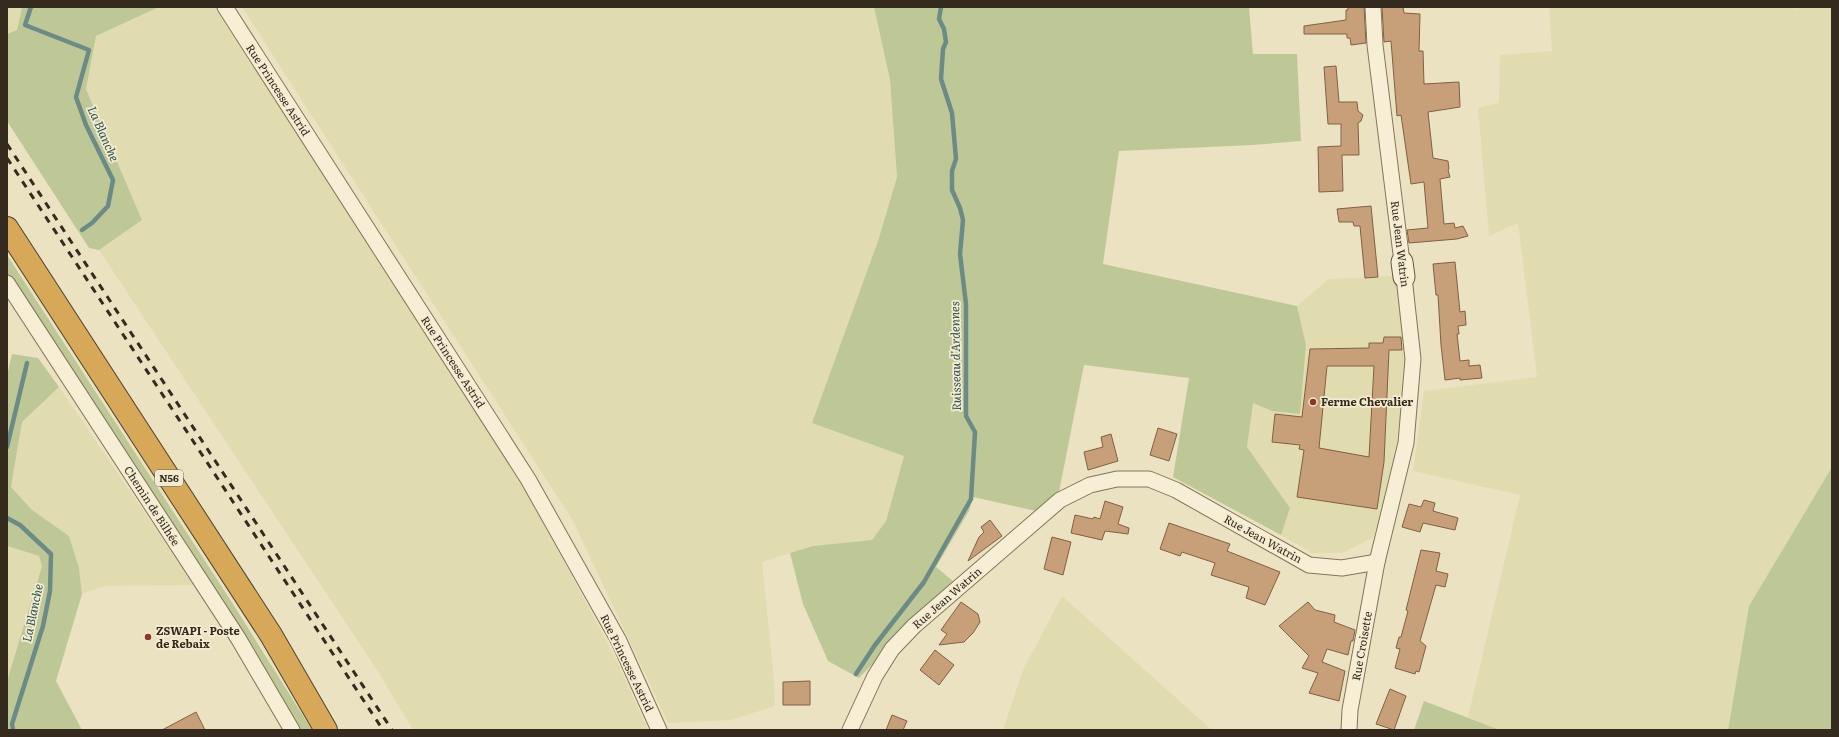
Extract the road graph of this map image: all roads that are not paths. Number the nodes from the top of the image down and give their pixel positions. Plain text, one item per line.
1 (225, 7) edge
2 (1373, 7) edge
3 (7, 228) edge
4 (7, 283) edge
5 (1377, 562) junction
6 (292, 730) edge
7 (326, 730) edge
8 (659, 730) edge
9 (850, 730) edge
10 (1349, 730) edge

1 - 8 street, Rue Princesse Astrid
2 - 5 street, Rue Jean Watrin
3 - 7 highway, N56
4 - 6 street, Chemin de Bilhée
5 - 9 street, Rue Jean Watrin
5 - 10 street, Rue Croisette

